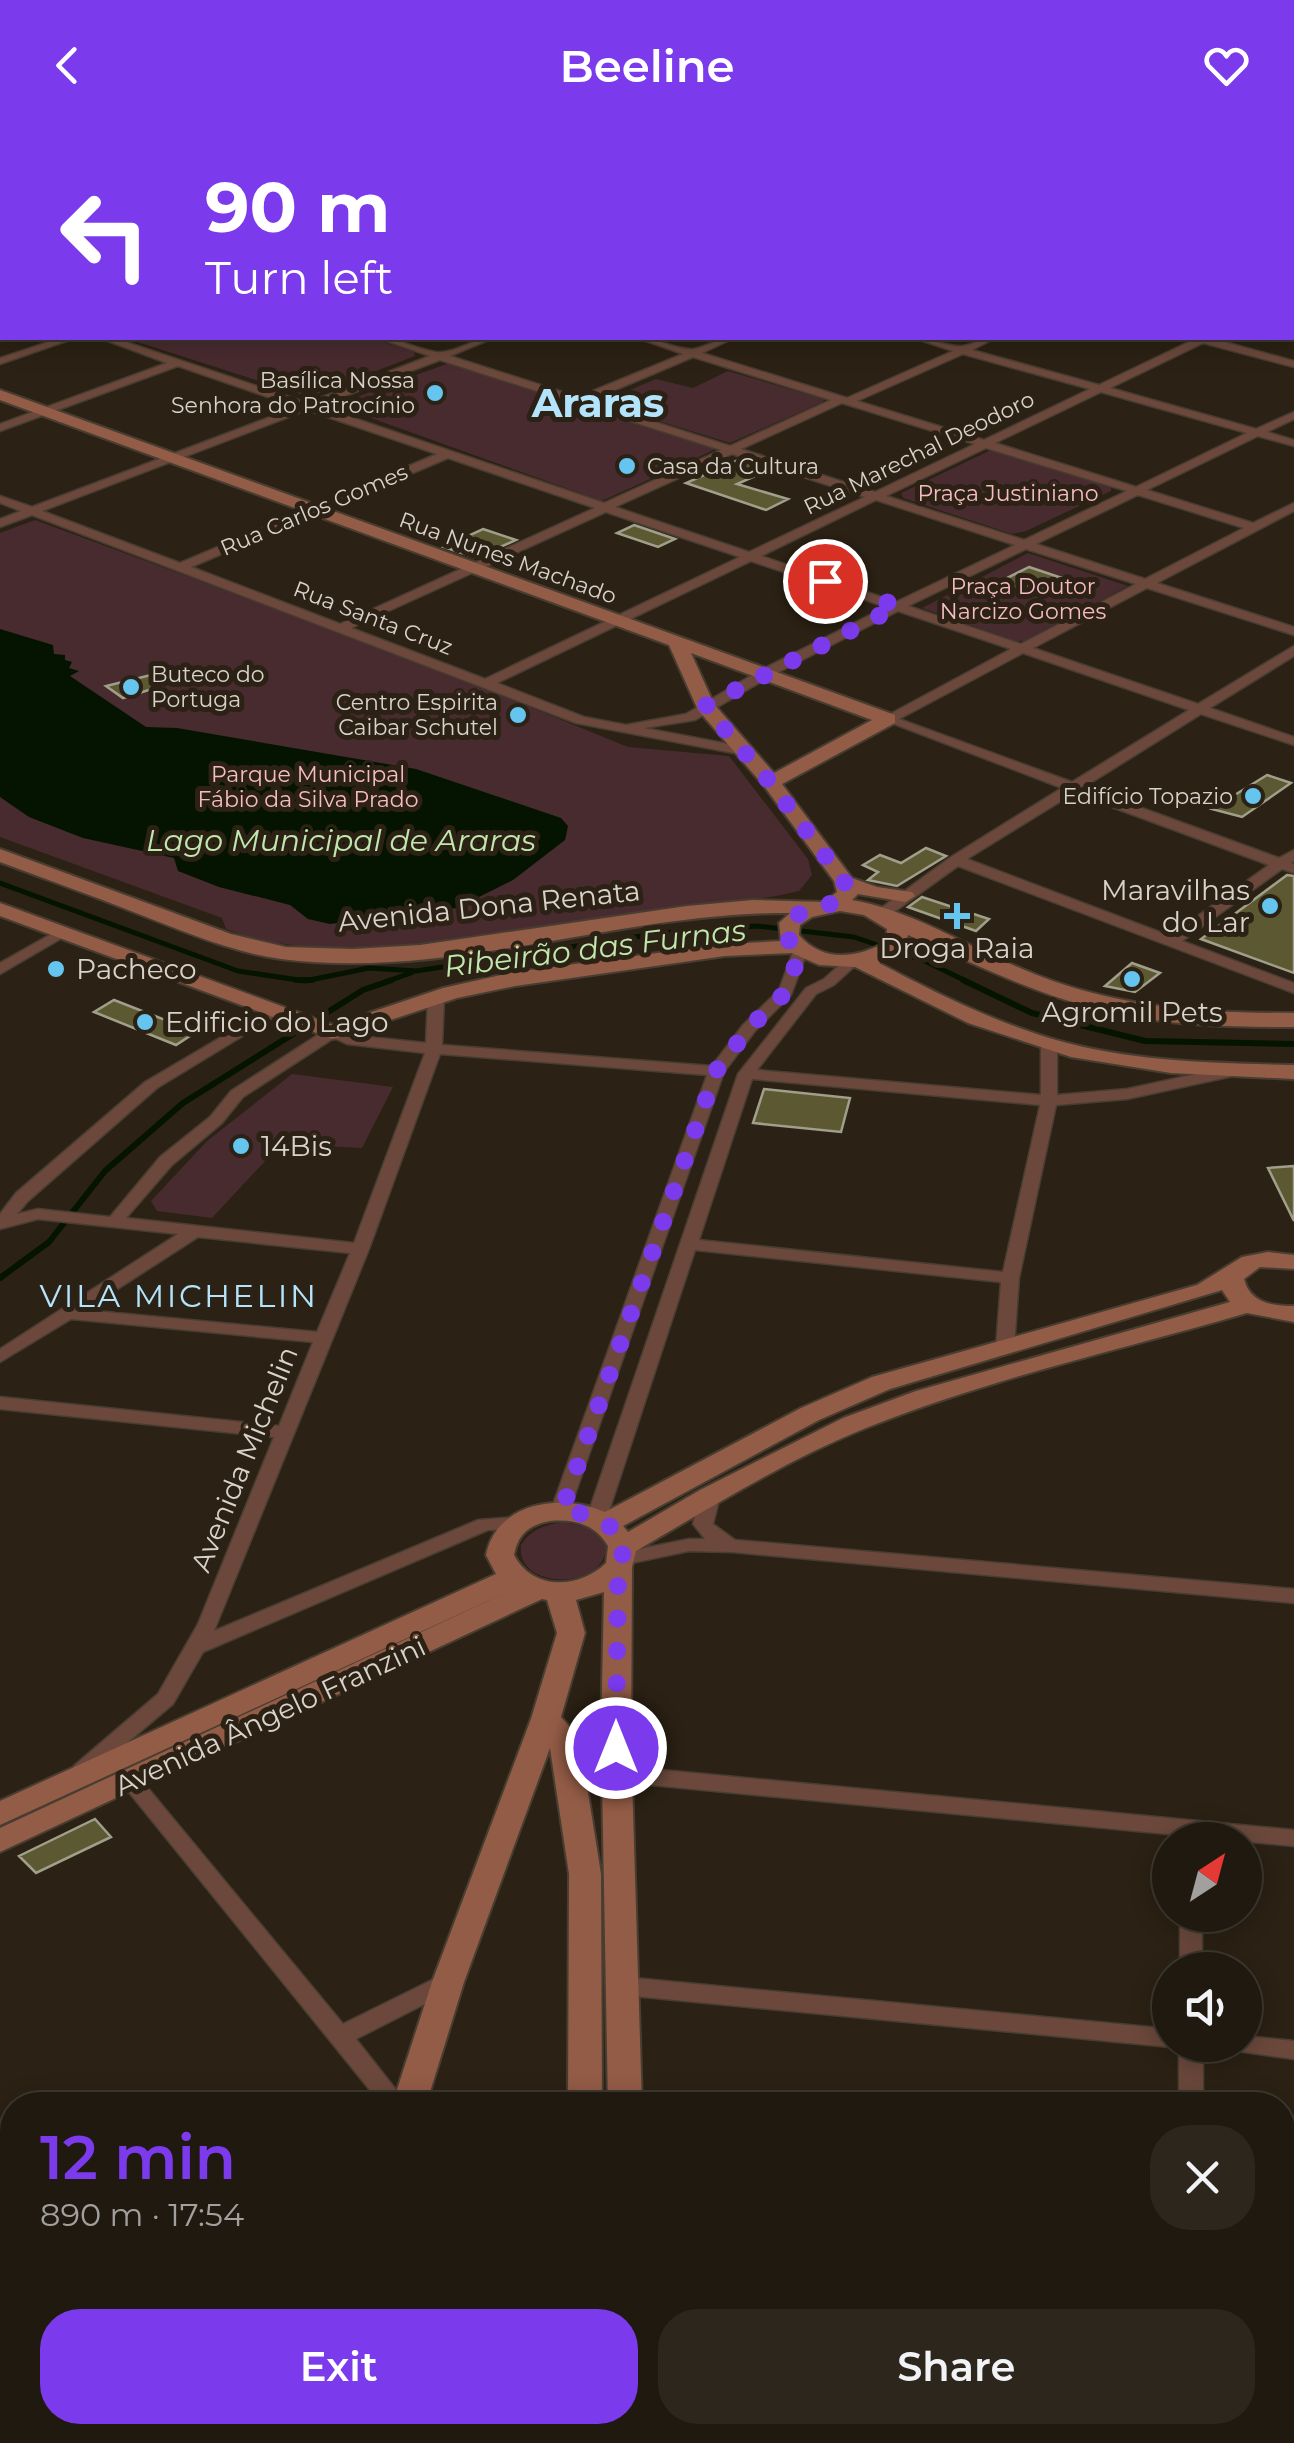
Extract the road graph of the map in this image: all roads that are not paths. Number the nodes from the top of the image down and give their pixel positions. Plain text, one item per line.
1 (64, 340) edge
2 (112, 340) edge
3 (389, 340) edge
4 (483, 340) edge
5 (649, 340) edge
6 (724, 340) edge
7 (926, 340) edge
8 (985, 340) edge
9 (1198, 340) edge
10 (1209, 340) edge
11 (962, 350) junction
12 (692, 353) junction
13 (440, 356) junction
14 (0, 362) edge
15 (179, 362) junction
16 (1294, 364) edge
17 (1098, 387) junction
18 (0, 395) edge
19 (581, 400) junction
20 (845, 400) junction
21 (312, 405) junction
22 (45, 412) junction
23 (1294, 415) edge
24 (0, 428) edge
25 (1256, 433) junction
26 (1294, 443) edge
27 (985, 444) junction
28 (734, 450) junction
29 (450, 453) junction
30 (171, 460) junction
31 (1136, 489) junction
32 (879, 496) junction
33 (0, 499) edge
34 (1294, 506) edge
35 (607, 508) junction
36 (310, 510) junction
37 (32, 512) junction
38 (0, 522) edge
39 (1254, 527) junction
40 (1023, 544) junction
41 (752, 556) junction
42 (179, 568) junction
43 (473, 568) junction
44 (1148, 584) junction
45 (898, 606) junction
46 (618, 622) junction
47 (344, 627) junction
48 (1294, 630) edge
49 (676, 643) junction
50 (1022, 649) junction
51 (1294, 650) edge
52 (764, 674) junction
53 (487, 683) junction
54 (705, 706) junction
55 (1199, 710) junction
56 (888, 719) junction
57 (615, 729) junction
58 (1294, 741) edge
59 (740, 750) junction
60 (770, 782) junction
61 (1070, 788) junction
62 (1294, 854) edge
63 (828, 860) junction
64 (956, 860) junction
65 (6, 866) edge
66 (1287, 866) edge
67 (844, 881) junction
68 (905, 896) junction
69 (827, 906) junction
70 (0, 910) edge
71 (887, 917) junction
72 (62, 932) junction
73 (790, 932) junction
74 (1172, 941) junction
75 (862, 960) junction
76 (0, 969) edge
77 (1294, 988) edge
78 (436, 998) junction
79 (274, 1012) junction
80 (1294, 1020) edge
81 (333, 1032) junction
82 (1049, 1045) junction
83 (434, 1049) junction
84 (1233, 1070) junction
85 (716, 1071) junction
86 (1294, 1072) edge
87 (746, 1074) junction
88 (1048, 1101) junction
89 (22, 1197) junction
90 (0, 1201) edge
91 (38, 1214) junction
92 (115, 1221) junction
93 (0, 1224) edge
94 (197, 1230) junction
95 (688, 1244) junction
96 (360, 1249) junction
97 (1292, 1261) edge
98 (1236, 1270) junction
99 (1010, 1278) junction
100 (1249, 1305) junction
101 (65, 1313) junction
102 (1294, 1314) edge
103 (323, 1338) junction
104 (1005, 1347) junction
105 (0, 1356) edge
106 (0, 1403) edge
107 (282, 1432) junction
108 (710, 1496) junction
109 (562, 1510) junction
110 (602, 1520) junction
111 (517, 1523) junction
112 (732, 1546) junction
113 (621, 1558) junction
114 (537, 1586) junction
115 (1294, 1596) edge
116 (194, 1648) junction
117 (558, 1738) junction
118 (618, 1761) junction
119 (132, 1781) junction
120 (67, 1783) junction
121 (0, 1814) edge
122 (1152, 1829) edge
123 (1262, 1837) edge
124 (1294, 1838) edge
125 (0, 1841) edge
126 (448, 1982) junction
127 (623, 1986) junction
128 (341, 2036) junction
129 (1152, 2036) edge
130 (1262, 2047) edge
131 (1294, 2050) edge
132 (1191, 2062) edge
133 (386, 2092) edge
134 (413, 2092) edge
135 (585, 2092) edge
136 (625, 2092) edge
137 (1191, 2092) edge

1 - 14 street
2 - 15 street
3 - 13 street
4 - 13 street
5 - 12 street
6 - 12 street
7 - 11 street
8 - 11 street
9 - 17 street, Rua Marechal Deodoro
10 - 16 street
11 - 17 street
11 - 20 street
12 - 19 street
12 - 20 street
13 - 19 street
13 - 21 street
15 - 21 street
15 - 22 street
17 - 25 street
17 - 27 street, Rua Marechal Deodoro
18 - 22 main road, Rua Nunes Machado
19 - 28 street
20 - 27 street
20 - 28 street
21 - 29 street
21 - 30 street
22 - 24 street
22 - 30 main road, Rua Nunes Machado
23 - 25 street
25 - 26 street
25 - 31 street
27 - 31 street
27 - 32 street, Rua Marechal Deodoro
28 - 32 street
28 - 35 street
29 - 35 street
29 - 36 street, Rua Carlos Gomes
30 - 36 main road, Rua Nunes Machado
30 - 37 street
31 - 39 street
31 - 40 street
32 - 40 street
32 - 41 street, Rua Marechal Deodoro
33 - 37 street, Rua Santa Cruz
34 - 39 street
35 - 41 street
35 - 43 street
36 - 42 street, Rua Carlos Gomes
36 - 43 main road, Rua Nunes Machado
37 - 38 street
37 - 42 street, Rua Santa Cruz
39 - 44 street
40 - 44 street
40 - 45 street
41 - 45 street
41 - 46 street, Rua Marechal Deodoro
42 - 47 street, Rua Santa Cruz
43 - 46 main road, Rua Nunes Machado
43 - 47 street
44 - 48 street
44 - 50 street
45 - 50 street
45 - 52 street
46 - 49 main road, Rua Nunes Machado
46 - 53 street, Rua Marechal Deodoro
47 - 53 street, Rua Santa Cruz
49 - 52 main road, Rua Nunes Machado
49 - 54 main road
50 - 55 street
50 - 56 street
51 - 55 street
52 - 54 street
52 - 56 main road, Rua Nunes Machado
53 - 57 street, Rua Santa Cruz
54 - 57 street
54 - 59 main road
55 - 58 street
55 - 61 street
56 - 60 main road
56 - 61 street
57 - 59 street, Rua Santa Cruz
59 - 60 main road
60 - 63 main road
61 - 64 street
61 - 66 street
62 - 66 street
63 - 67 main road
63 - 73 main road
64 - 68 street
64 - 74 street
65 - 73 main road, Avenida Dona Renata
66 - 74 street
67 - 68 main road
67 - 69 main road
68 - 71 street
69 - 71 main road, Avenida Dona Renata
69 - 73 main road, Avenida Dona Renata
70 - 72 main road
71 - 75 main road
71 - 80 main road
72 - 76 street
72 - 79 main road
73 - 75 main road
73 - 78 main road
73 - 85 street
74 - 77 street
75 - 82 main road
75 - 87 street
78 - 81 main road
78 - 83 street, Avenida Michelin
79 - 81 main road
79 - 89 street
81 - 83 street
81 - 92 street
82 - 84 main road
82 - 88 street
83 - 85 street
83 - 96 street, Avenida Michelin
84 - 86 main road
84 - 88 street
85 - 109 street
87 - 88 street
87 - 95 street
88 - 99 street
89 - 90 street
89 - 91 street
89 - 93 street
91 - 92 street
91 - 93 street
92 - 94 street
94 - 96 street
94 - 101 street
95 - 99 street
95 - 110 street
96 - 103 street, Avenida Michelin
97 - 98 main road
98 - 100 main road
98 - 104 main road
99 - 104 street
100 - 102 main road
100 - 108 main road
101 - 103 street
101 - 105 street
103 - 107 street, Avenida Michelin
104 - 110 main road
106 - 107 street
107 - 116 street, Avenida Michelin
108 - 112 street
108 - 113 main road
109 - 110 main road
109 - 111 main road
110 - 113 main road
111 - 114 main road
111 - 116 street
112 - 113 street
112 - 115 street
113 - 114 main road
113 - 118 main road
114 - 117 main road
114 - 119 main road, Avenida Ângelo Franzini
114 - 120 main road, Avenida Ângelo Franzini
116 - 120 street, Avenida Michelin
117 - 118 main road
117 - 126 main road
117 - 135 main road
118 - 122 street
118 - 127 main road
119 - 125 main road, Avenida Ângelo Franzini
119 - 128 street
120 - 121 main road, Avenida Ângelo Franzini
123 - 124 street
126 - 128 street
126 - 134 main road
127 - 129 street
127 - 136 main road
128 - 133 street
130 - 131 street
132 - 137 street

